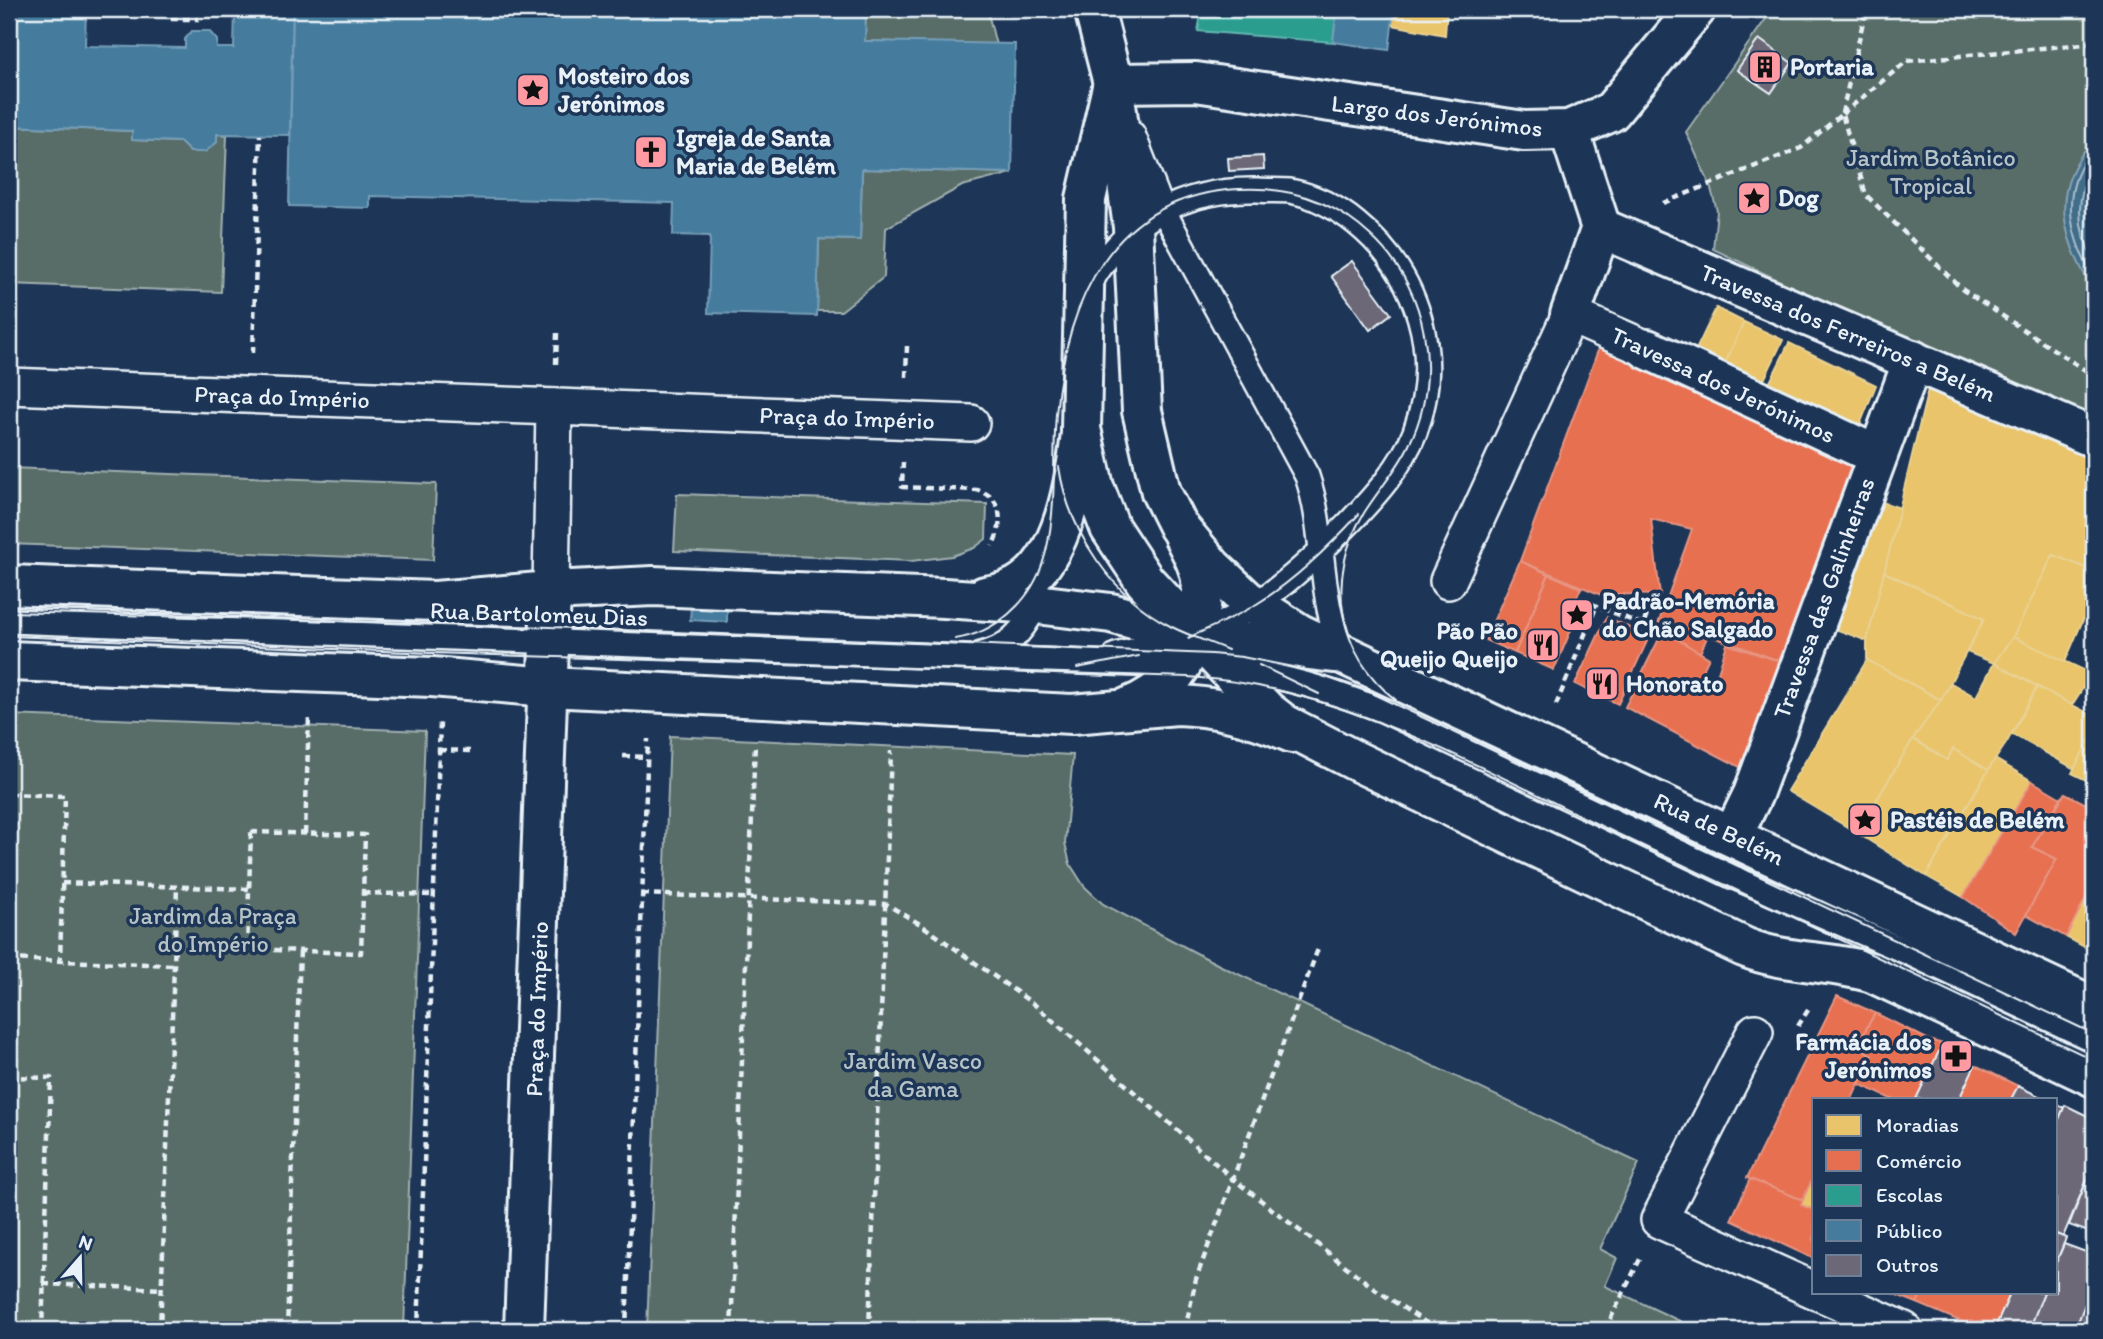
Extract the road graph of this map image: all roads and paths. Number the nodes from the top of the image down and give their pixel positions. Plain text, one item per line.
1 (165, 9) edge
2 (1094, 9) edge
3 (1696, 9) edge
4 (1866, 9) edge
5 (199, 19) dead end
6 (2094, 43) edge
7 (1113, 83) junction
8 (1842, 114) junction
9 (1569, 130) junction
10 (260, 135) dead end
11 (1148, 219) junction
12 (1601, 228) junction
13 (1086, 290) junction
14 (1570, 315) junction
15 (907, 346) dead end
16 (1647, 349) joint
17 (1913, 359) junction
18 (2094, 376) edge
19 (9, 386) edge
20 (251, 396) junction
21 (554, 407) junction
22 (904, 420) junction
23 (971, 423) dead end
24 (1082, 429) junction
25 (2094, 439) edge
26 (1876, 455) junction
27 (1178, 526) junction
28 (1055, 541) junction
29 (989, 550) dead end
30 (1321, 552) junction
31 (1448, 581) dead end
32 (9, 584) edge
33 (551, 591) junction
34 (944, 597) junction
35 (1580, 599) dead end
36 (1036, 604) junction
37 (1253, 604) junction
38 (1651, 604) dead end
39 (1597, 605) junction
40 (9, 621) edge
41 (550, 641) junction
42 (1187, 650) junction
43 (1343, 654) junction
44 (968, 656) junction
45 (1576, 659) dead end
46 (1068, 661) junction
47 (9, 662) edge
48 (1225, 667) junction
49 (549, 687) junction
50 (1117, 711) junction
51 (440, 716) dead end
52 (308, 727) dead end
53 (648, 734) dead end
54 (755, 741) dead end
55 (1455, 745) junction
56 (891, 747) dead end
57 (439, 750) junction
58 (470, 751) dead end
59 (624, 756) dead end
60 (647, 757) junction
61 (1354, 760) junction
62 (9, 794) edge
63 (305, 834) junction
64 (1733, 835) junction
65 (62, 883) junction
66 (177, 887) junction
67 (249, 889) junction
68 (363, 893) junction
69 (642, 894) junction
70 (434, 895) junction
71 (748, 899) junction
72 (886, 904) junction
73 (1798, 906) junction
74 (1319, 946) dead end
75 (300, 950) junction
76 (9, 959) edge
77 (60, 961) junction
78 (173, 965) junction
79 (1915, 991) junction
80 (2094, 1007) edge
81 (1755, 1032) dead end
82 (2094, 1040) edge
83 (9, 1077) edge
84 (2094, 1077) edge
85 (1232, 1178) junction
86 (1659, 1220) junction
87 (43, 1284) junction
88 (162, 1289) junction
89 (1812, 1289) edge
90 (1823, 1294) edge
91 (41, 1330) edge
92 (160, 1330) edge
93 (287, 1330) edge
94 (418, 1330) edge
95 (524, 1330) edge
96 (625, 1330) edge
97 (731, 1330) edge
98 (869, 1330) edge
99 (1185, 1330) edge
100 (1437, 1330) edge
101 (1605, 1330) edge
102 (1904, 1330) edge

1 - 5 path
2 - 7 street
3 - 9 street
4 - 8 path
6 - 8 path
7 - 9 street, Largo dos Jerónimos
7 - 11 street
7 - 13 street
8 - 12 path
8 - 18 path
9 - 12 street, Largo dos Jerónimos
10 - 20 path
11 - 13 lane
11 - 27 street
11 - 30 lane
11 - 30 lane
12 - 14 street
12 - 17 street, Travessa dos Ferreiros a Belém
13 - 24 street
14 - 16 street, Travessa dos Jerónimos
14 - 31 street
15 - 22 path
16 - 26 street, Travessa dos Jerónimos
17 - 25 street, Travessa dos Ferreiros a Belém
17 - 26 street, Travessa das Galinheiras
19 - 20 street, Praça do Império
20 - 21 street, Praça do Império
21 - 22 street, Praça do Império
21 - 33 street, Praça do Império
22 - 23 street, Praça do Império
22 - 29 path
24 - 28 street
24 - 42 street
26 - 64 street, Travessa das Galinheiras
27 - 37 street
27 - 42 street
28 - 34 street
28 - 36 lane
30 - 37 lane
30 - 43 lane
32 - 33 street
33 - 34 street
33 - 41 street, Praça do Império
34 - 36 street
35 - 39 path
36 - 42 street
36 - 44 lane
37 - 42 lane
37 - 43 street
38 - 39 path
39 - 45 path
40 - 41 lane, Rua Bartolomeu Dias
41 - 44 lane, Rua Bartolomeu Dias
41 - 49 street, Praça do Império
42 - 43 street
42 - 46 lane
42 - 46 lane
42 - 48 street
42 - 50 street
43 - 55 lane
43 - 64 street, Rua de Belém
44 - 46 lane, Rua Bartolomeu Dias
47 - 49 street
48 - 55 lane, Rua de Belém
48 - 61 street
49 - 50 street
49 - 95 street, Praça do Império
50 - 61 street
51 - 57 path
52 - 63 path
53 - 60 path
54 - 71 path
55 - 73 lane, Rua de Belém
56 - 72 path
57 - 58 path
57 - 70 path
59 - 60 path
60 - 69 path
61 - 79 street, Rua de Belém
62 - 65 path
63 - 67 path
63 - 68 path
64 - 80 street, Rua de Belém
65 - 66 path
65 - 77 path
66 - 67 path
66 - 78 path
67 - 75 path
68 - 70 path
68 - 75 path
69 - 71 path
69 - 96 path
70 - 94 path
71 - 72 path
71 - 97 path
72 - 85 path
72 - 98 path
73 - 79 lane, Rua de Belém
73 - 82 lane, Rua de Belém
74 - 85 path
75 - 93 path
76 - 77 path
77 - 78 path
78 - 88 path
79 - 84 street, Rua de Belém
81 - 86 street
83 - 87 path
85 - 99 path
85 - 100 path
86 - 89 street
86 - 101 path
87 - 88 path
87 - 91 path
88 - 92 path
90 - 102 street

